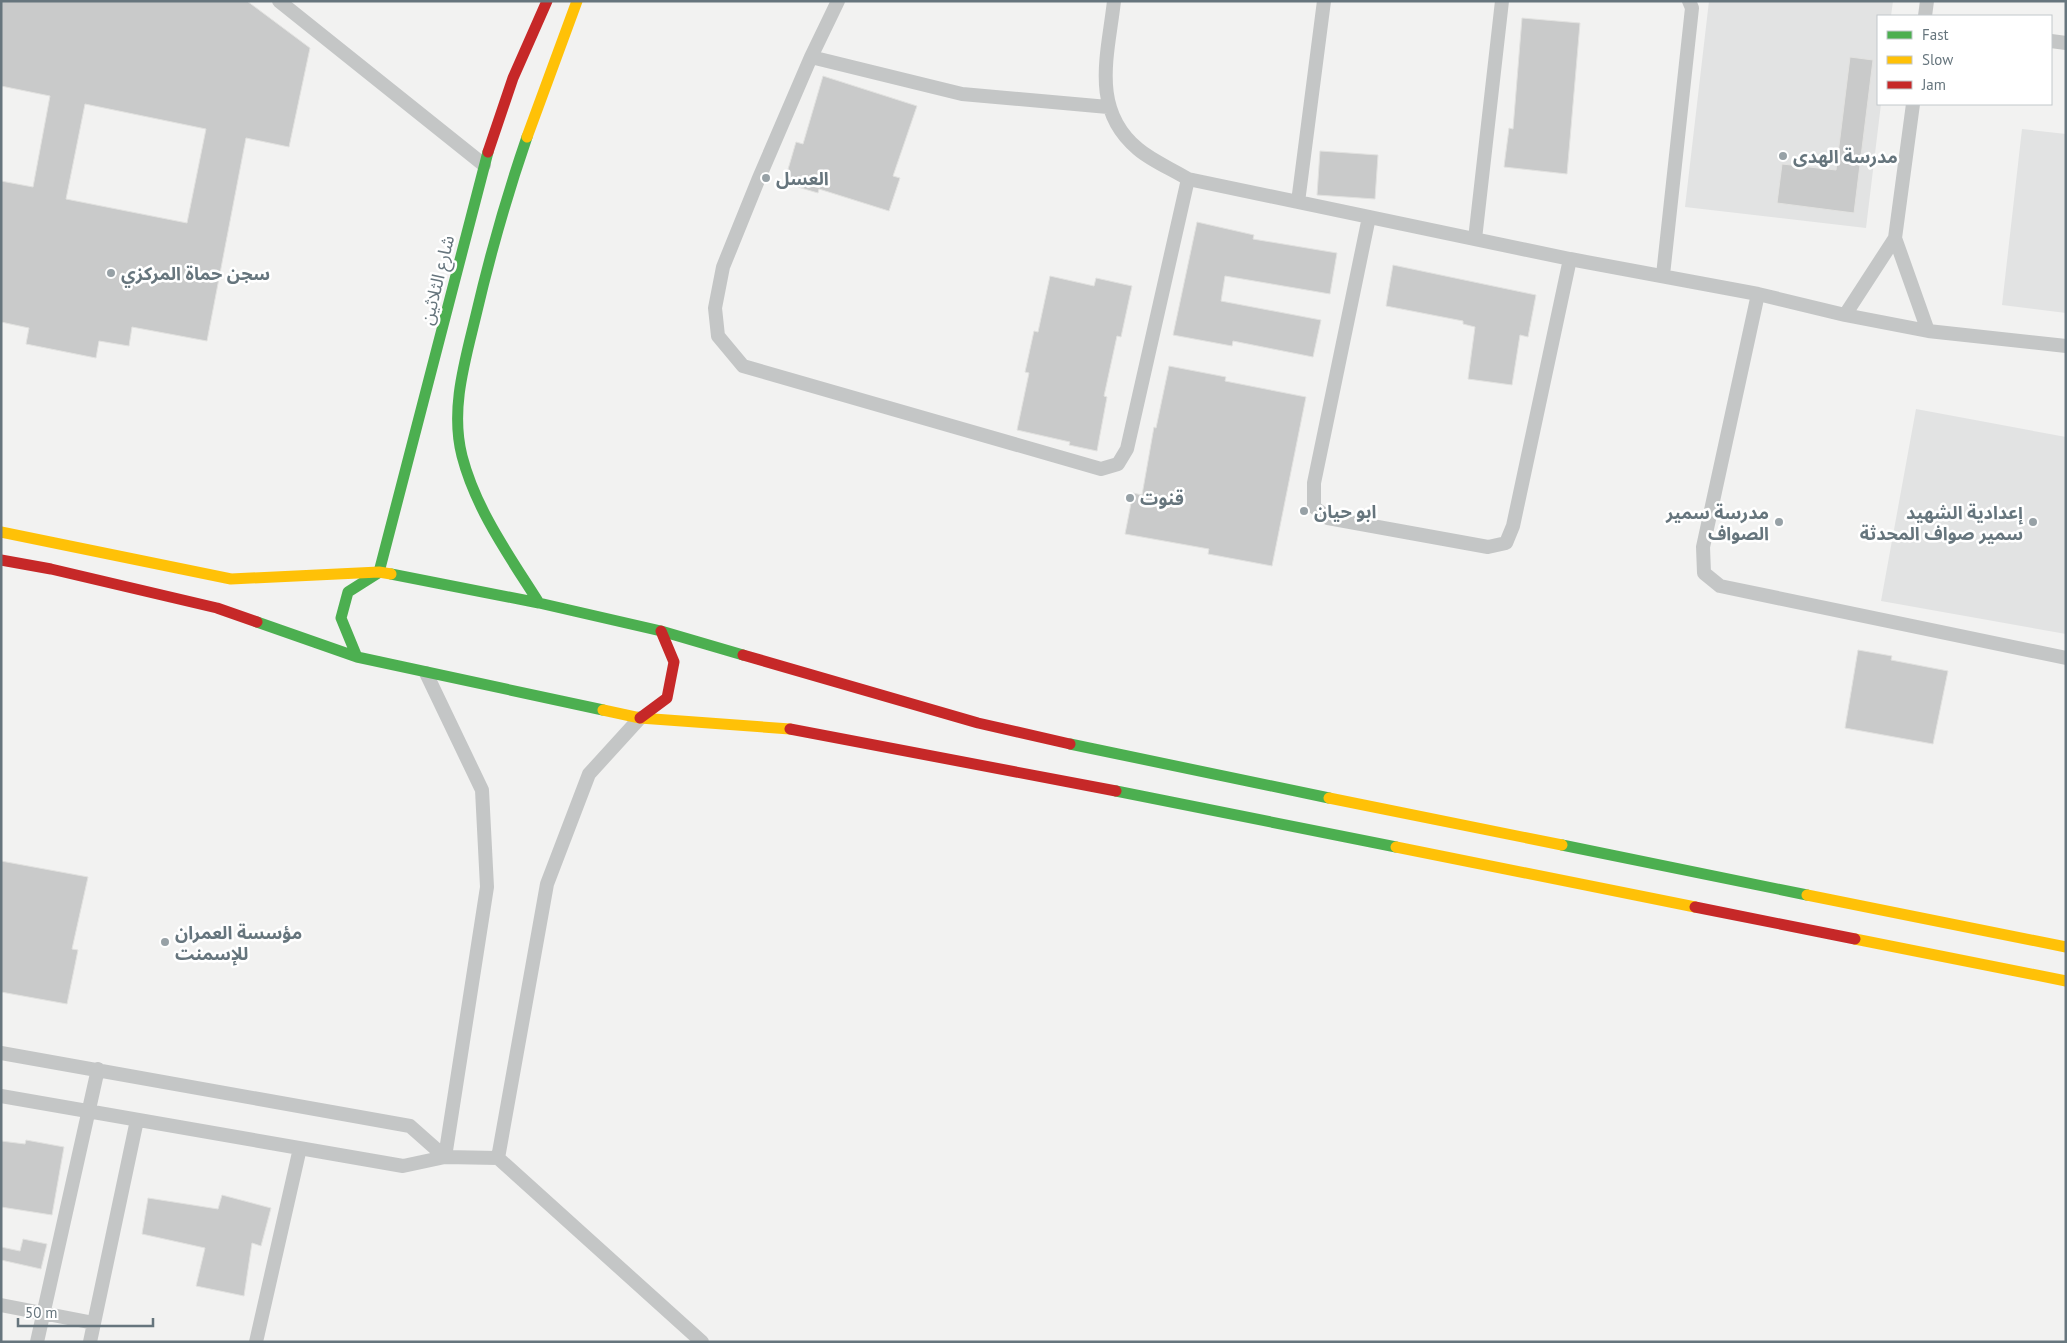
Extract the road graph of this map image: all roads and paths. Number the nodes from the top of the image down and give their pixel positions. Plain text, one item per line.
1 (279, 1) edge
2 (547, 1) edge
3 (577, 1) edge
4 (838, 1) edge
5 (1114, 1) edge
6 (1324, 1) edge
7 (1502, 1) edge
8 (1689, 1) edge
9 (1927, 1) edge
10 (1925, 15) edge
11 (2052, 41) edge
12 (2066, 43) edge
13 (811, 57) junction
14 (1913, 105) edge
15 (1108, 107) junction
16 (484, 165) junction
17 (1188, 179) junction
18 (1298, 202) junction
19 (1369, 217) junction
20 (1895, 238) junction
21 (1475, 239) junction
22 (1570, 259) junction
23 (1663, 275) junction
24 (1758, 294) junction
25 (1845, 315) junction
26 (1928, 331) junction
27 (2066, 346) edge
28 (1, 532) edge
29 (1, 560) edge
30 (379, 572) junction
31 (539, 604) junction
32 (661, 631) junction
33 (357, 657) junction
34 (2066, 658) edge
35 (426, 673) junction
36 (640, 718) junction
37 (2066, 948) edge
38 (2066, 981) edge
39 (1, 1053) edge
40 (98, 1070) junction
41 (1, 1096) edge
42 (88, 1111) junction
43 (137, 1120) junction
44 (300, 1148) junction
45 (446, 1157) junction
46 (498, 1158) junction
47 (1, 1305) edge
48 (44, 1314) junction
49 (94, 1323) junction
50 (37, 1342) edge
51 (90, 1342) edge
52 (256, 1342) edge
53 (702, 1342) edge

1 - 16 street
2 - 16 main road, شارع الثلاثين
3 - 31 main road
4 - 13 street
5 - 15 street
6 - 18 street
7 - 21 street
8 - 23 street
9 - 10 street
11 - 12 street
13 - 15 street
13 - 17 street
14 - 20 street
15 - 17 street
16 - 30 main road, شارع الثلاثين
17 - 18 street
18 - 19 street
19 - 21 street
19 - 22 street
20 - 25 street
20 - 26 street
21 - 22 street
22 - 23 street
23 - 24 street
24 - 25 street
24 - 34 street
25 - 26 street
26 - 27 street
28 - 30 main road
29 - 33 main road
30 - 31 main road
30 - 33 main road
31 - 32 main road
32 - 36 main road
32 - 37 main road
33 - 35 main road
35 - 36 main road
35 - 45 street
36 - 38 main road
36 - 46 street
39 - 40 street
40 - 42 street
40 - 45 street
41 - 42 street
42 - 43 street
42 - 48 street
43 - 44 street
43 - 49 street
44 - 45 street
44 - 52 street
45 - 46 street
46 - 53 street
47 - 48 street
48 - 49 street
48 - 50 street
49 - 51 street

